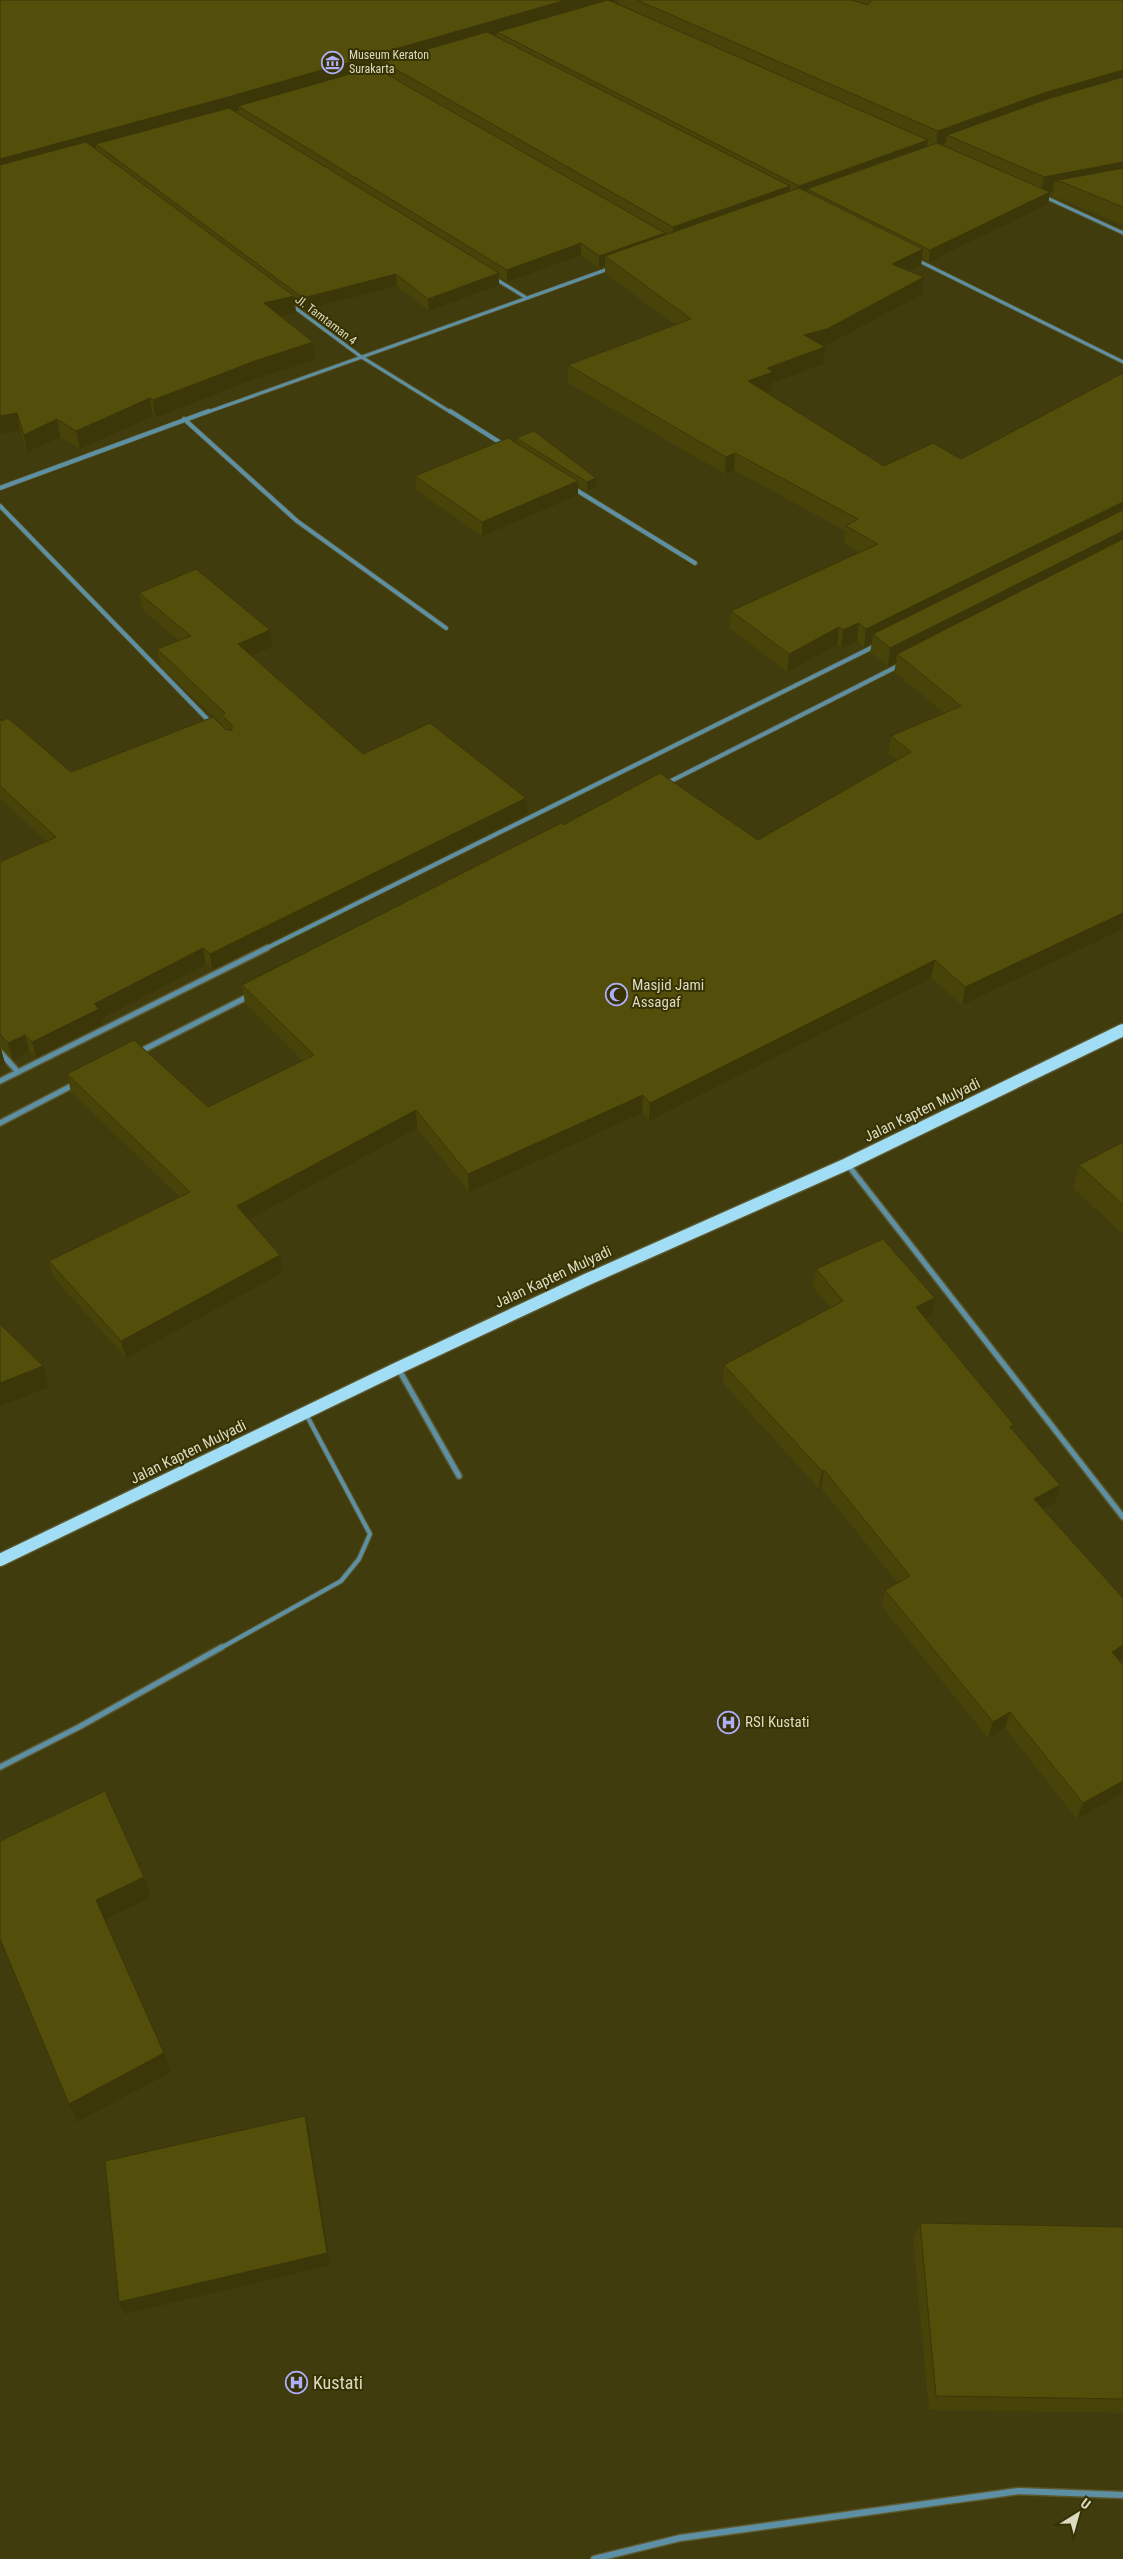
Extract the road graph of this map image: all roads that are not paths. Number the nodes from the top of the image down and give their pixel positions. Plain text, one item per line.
1 (1052, 194) edge
2 (1123, 233) edge
3 (913, 258) edge
4 (618, 265) edge
5 (493, 277) edge
6 (525, 297) junction
7 (284, 299) edge
8 (360, 356) junction
9 (1123, 362) edge
10 (184, 419) junction
11 (511, 449) edge
12 (569, 486) edge
13 (0, 488) edge
14 (0, 506) edge
15 (695, 563) dead end
16 (446, 628) dead end
17 (880, 644) edge
18 (908, 660) edge
19 (218, 730) edge
20 (662, 786) edge
21 (256, 992) edge
22 (1123, 1030) edge
23 (0, 1052) edge
24 (132, 1055) edge
25 (18, 1072) junction
26 (0, 1081) edge
27 (79, 1082) edge
28 (0, 1122) edge
29 (847, 1164) junction
30 (398, 1368) junction
31 (306, 1414) junction
32 (459, 1476) dead end
33 (1123, 1517) edge
34 (0, 1560) edge
35 (0, 1767) edge
36 (1123, 2495) edge
37 (594, 2559) edge

1 - 2 street
3 - 9 street
4 - 6 street
5 - 6 street
6 - 8 street
7 - 8 street, Jl. Tamtaman 4
8 - 10 street
8 - 11 street, Jl. Tamtaman 4
10 - 13 street
10 - 16 street
12 - 15 street
14 - 19 street
17 - 25 street
18 - 20 street
21 - 24 street
22 - 29 main road, Jalan Kapten Mulyadi
23 - 25 street
25 - 26 street
27 - 28 street
29 - 30 main road, Jalan Kapten Mulyadi
29 - 33 street
30 - 31 main road, Jalan Kapten Mulyadi
30 - 32 street
31 - 34 main road, Jalan Kapten Mulyadi
31 - 35 lane
36 - 37 street

